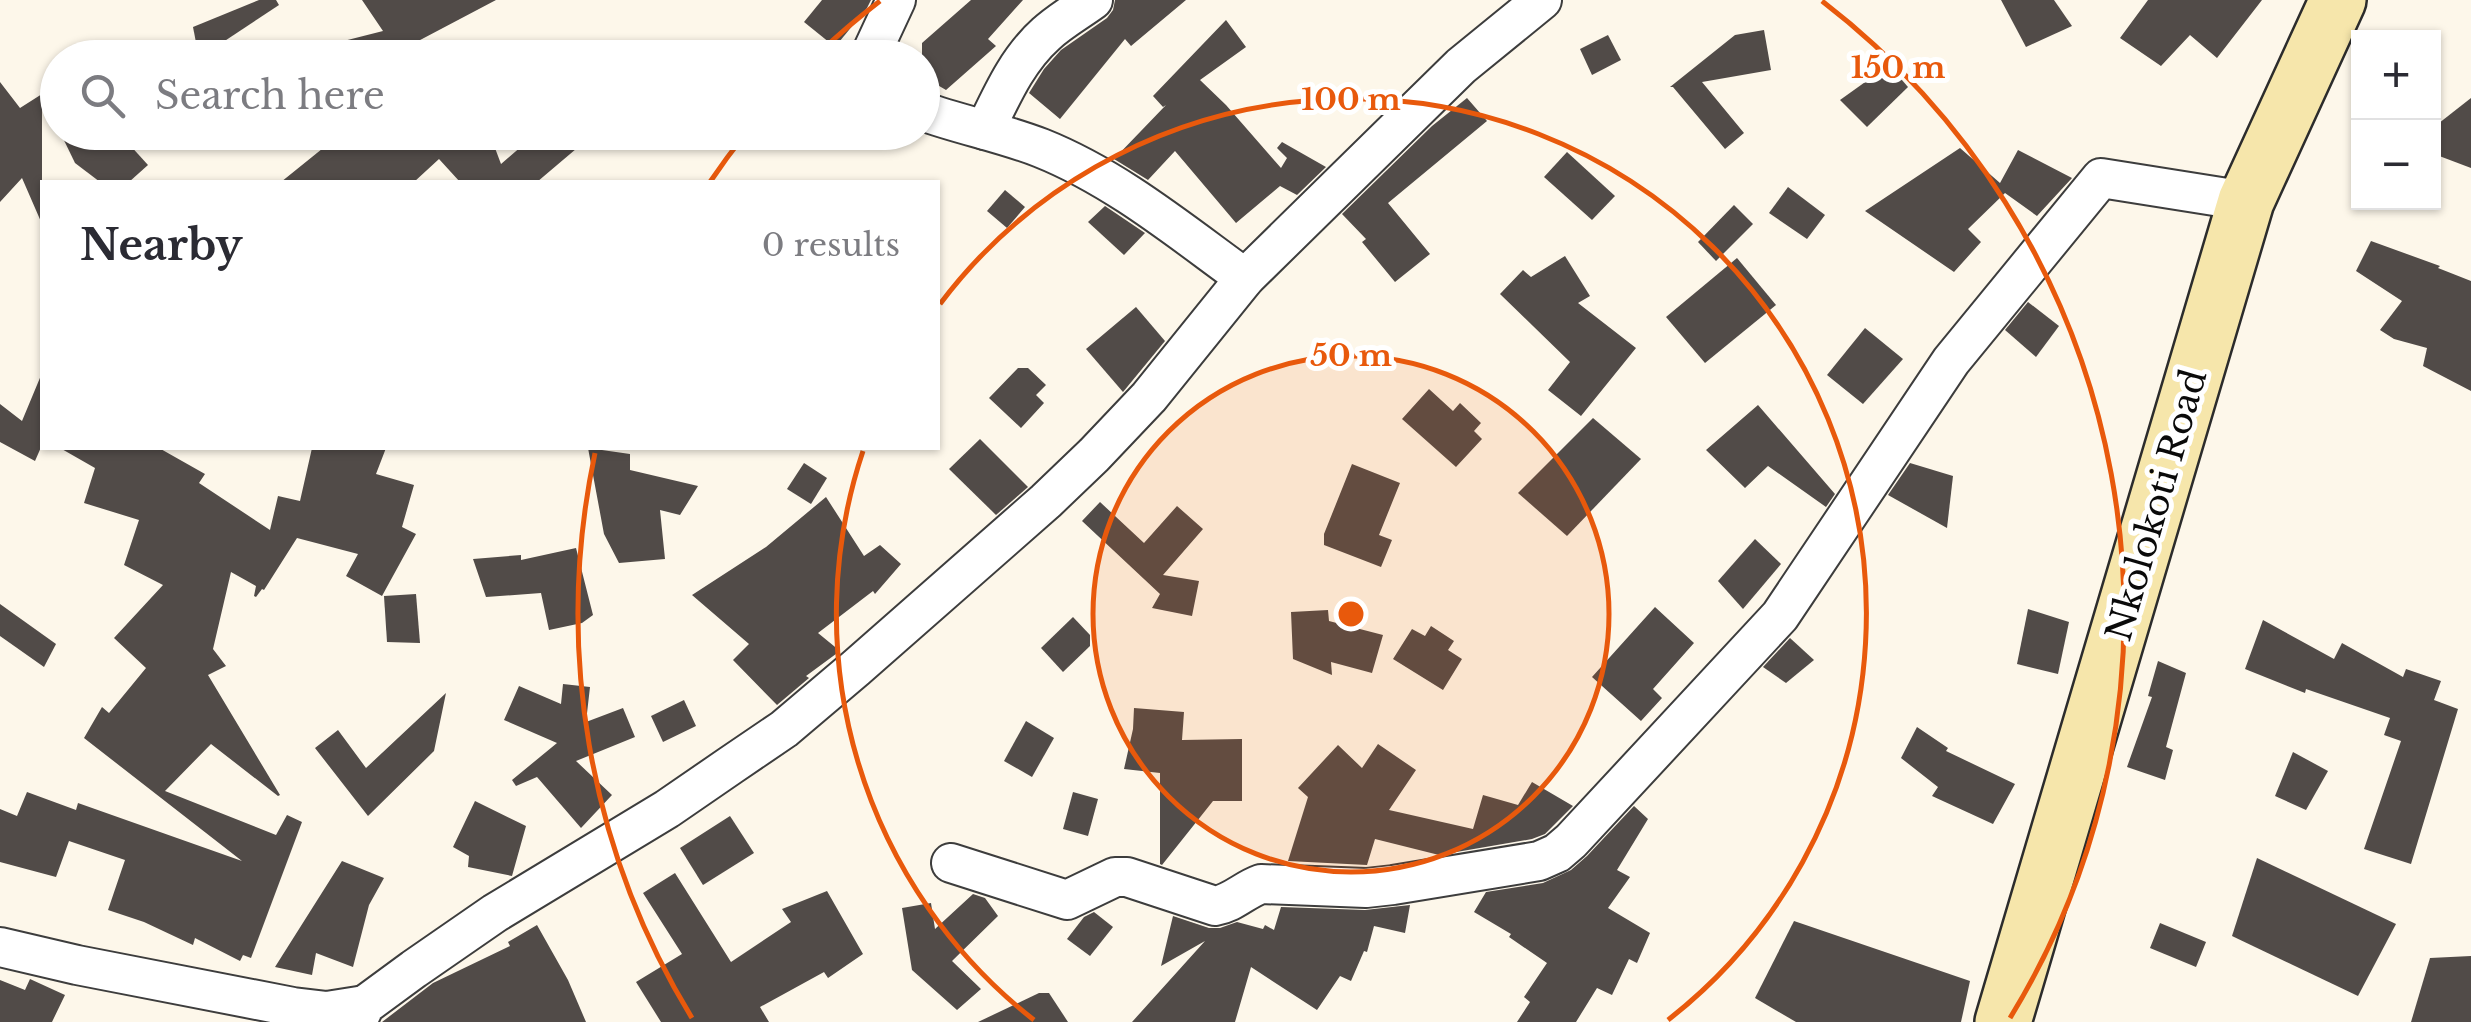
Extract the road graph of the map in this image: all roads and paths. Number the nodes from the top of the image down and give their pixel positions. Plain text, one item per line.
1 (896, 0) edge
2 (1093, 0) edge
3 (1542, 0) edge
4 (2338, 0) edge
5 (877, 40) edge
6 (940, 116) edge
7 (985, 130) junction
8 (2246, 201) junction
9 (1244, 278) junction
10 (951, 863) dead end
11 (0, 947) edge
12 (361, 1014) edge
13 (2003, 1022) edge

1 - 5 street
2 - 7 street
3 - 9 street
4 - 8 main road, Nkolokoti Road
6 - 7 street
7 - 9 street
8 - 10 street
8 - 13 main road, Nkolokoti Road
9 - 12 street
11 - 12 street

